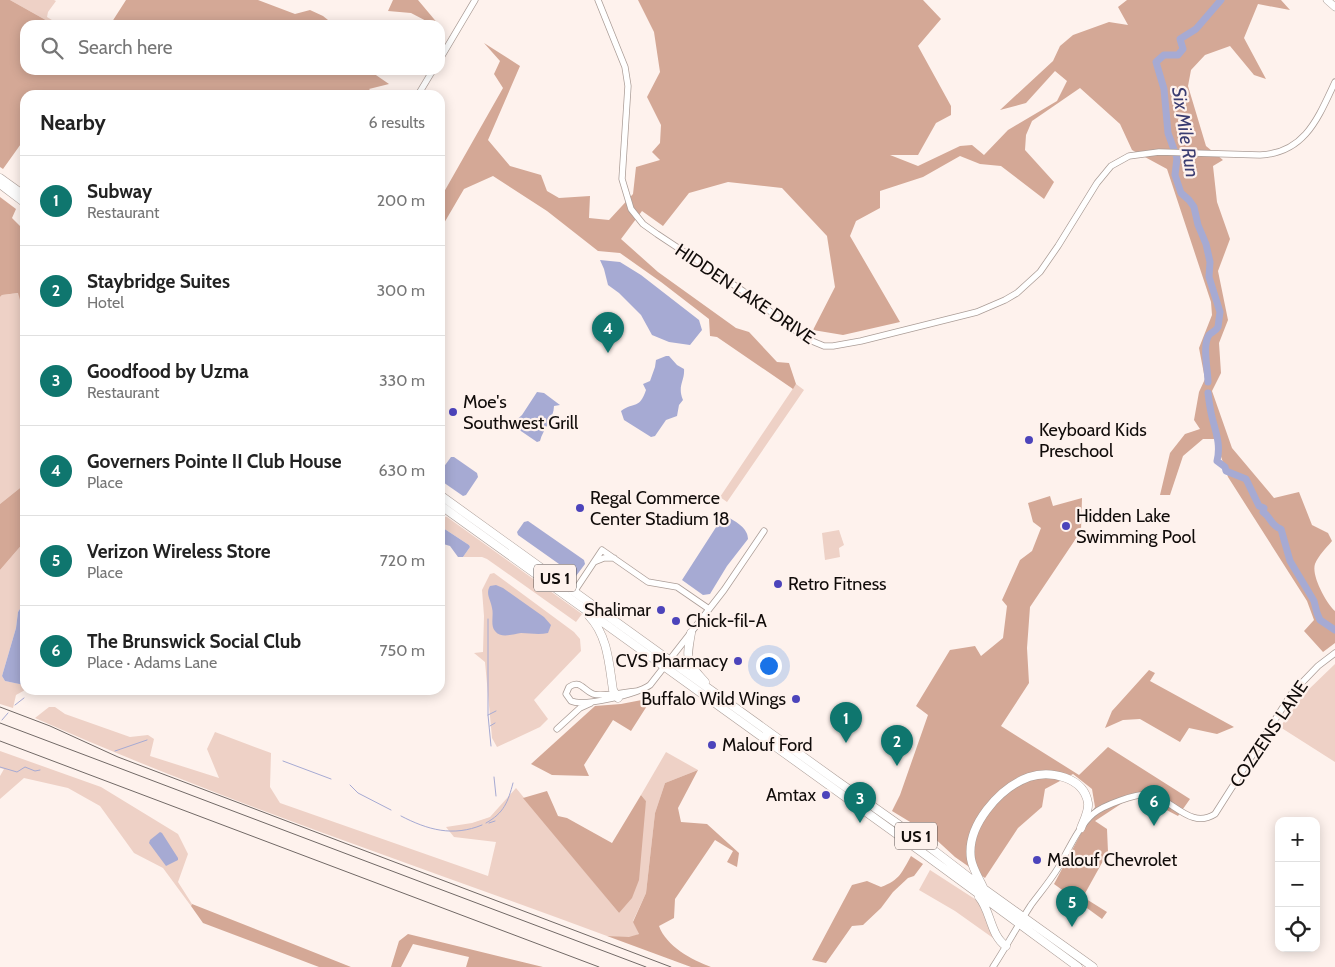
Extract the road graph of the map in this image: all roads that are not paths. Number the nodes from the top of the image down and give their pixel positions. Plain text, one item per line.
1 (475, 0) edge
2 (598, 0) edge
3 (1327, 0) edge
4 (1335, 7) edge
5 (445, 51) edge
6 (430, 75) edge
7 (1335, 82) edge
8 (421, 90) edge
9 (0, 178) edge
10 (0, 184) edge
11 (20, 192) edge
12 (20, 199) edge
13 (445, 499) edge
14 (445, 508) edge
15 (445, 514) edge
16 (764, 531) dead end
17 (483, 536) junction
18 (614, 558) junction
19 (594, 562) junction
20 (574, 592) junction
21 (575, 602) junction
22 (709, 609) junction
23 (691, 633) junction
24 (1335, 653) edge
25 (668, 664) junction
26 (584, 688) junction
27 (616, 695) junction
28 (717, 695) junction
29 (600, 700) junction
30 (580, 703) junction
31 (557, 729) dead end
32 (1081, 828) junction
33 (971, 888) junction
34 (984, 889) junction
35 (1022, 920) junction
36 (1006, 946) junction
37 (993, 967) edge
38 (1078, 967) edge
39 (1092, 967) edge

1 - 5 street
2 - 7 street, HIDDEN LAKE DRIVE
3 - 4 main road
6 - 8 street
9 - 11 highway
10 - 12 highway
13 - 20 highway, US 1
14 - 17 highway, US 1
15 - 17 highway
16 - 22 street
17 - 21 highway, US 1
18 - 19 street
18 - 19 street
18 - 22 street
19 - 20 street
20 - 25 highway, US 1
21 - 25 highway, US 1
21 - 27 highway
22 - 23 street
23 - 25 street
23 - 28 highway
24 - 32 street, COZZENS LANE
25 - 27 street
25 - 28 highway, US 1
25 - 33 highway, US 1
26 - 27 street
26 - 30 street
26 - 30 street
27 - 29 street
28 - 34 highway, US 1
29 - 30 street
29 - 31 street
32 - 34 highway
32 - 35 street
33 - 35 highway, US 1
33 - 36 highway
34 - 35 highway, US 1
35 - 36 street
35 - 38 highway, US 1
35 - 39 highway, US 1
36 - 37 street

